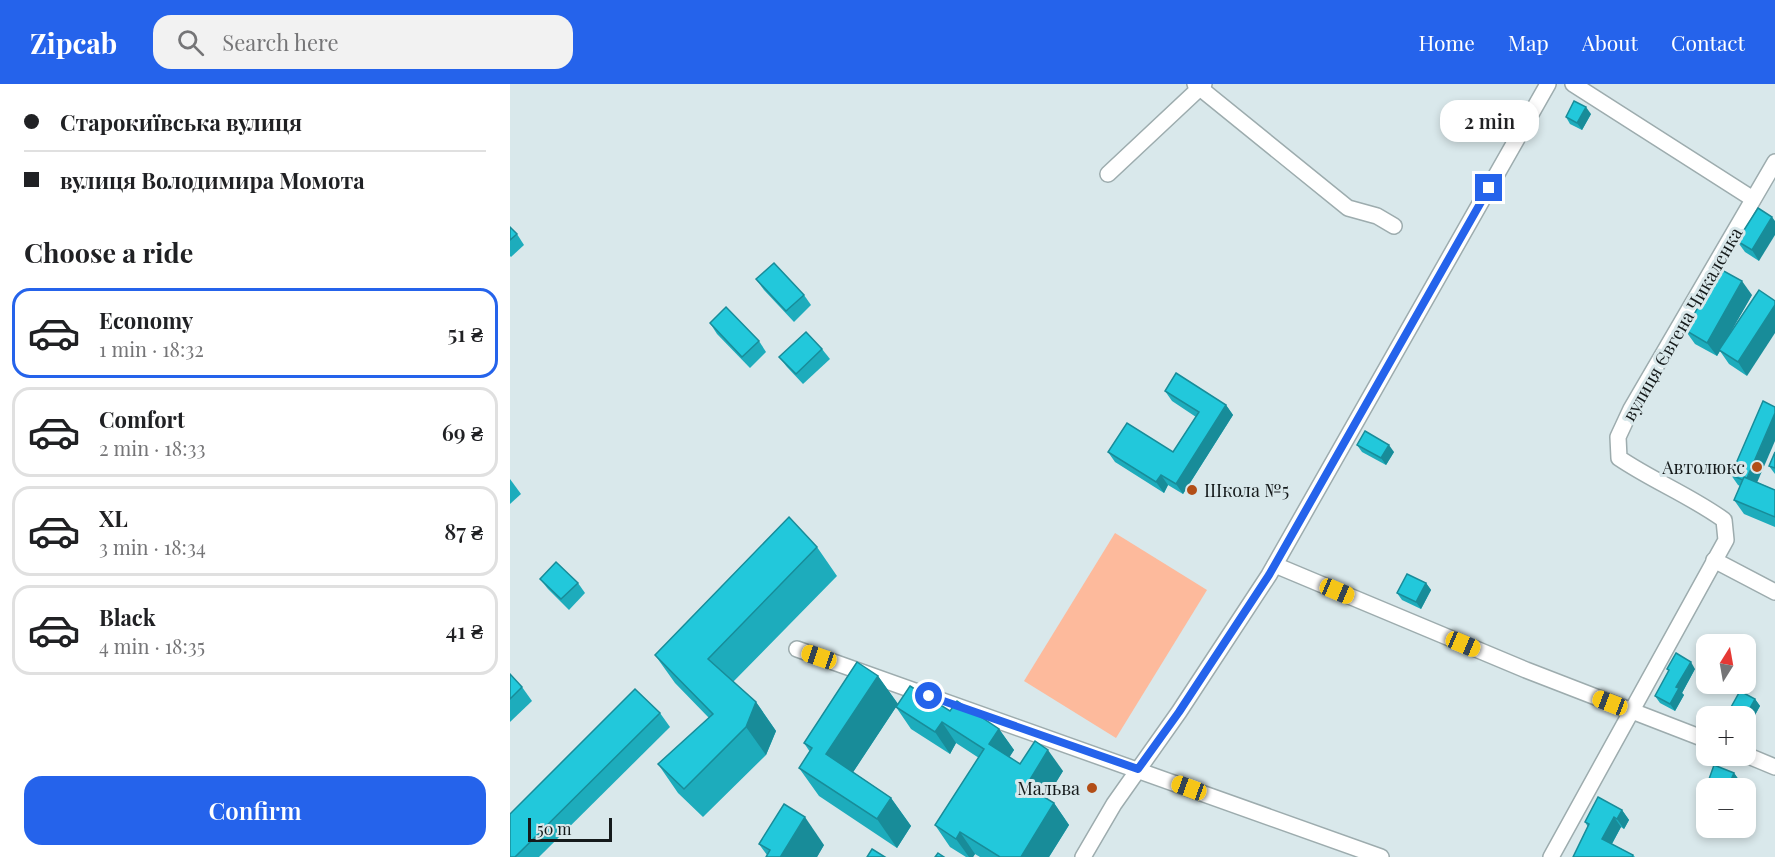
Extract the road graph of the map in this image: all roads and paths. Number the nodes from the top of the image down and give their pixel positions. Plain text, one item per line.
1 (1548, 84) edge
2 (1573, 84) edge
3 (1200, 86) edge
4 (1775, 162) edge
5 (1108, 174) dead end
6 (1753, 199) junction
7 (1394, 226) dead end
8 (1714, 561) junction
9 (1275, 565) junction
10 (1775, 592) edge
11 (797, 649) dead end
12 (1631, 711) junction
13 (1696, 736) edge
14 (1756, 759) edge
15 (1775, 767) edge
16 (1138, 769) junction
17 (1083, 857) edge
18 (1382, 857) edge
19 (1551, 857) edge

1 - 9 street
2 - 6 street
3 - 5 street
3 - 7 street
4 - 6 street, вулиця Євгена Чикаленка
6 - 8 street, вулиця Євгена Чикаленка
8 - 10 street
8 - 12 street, вулиця Євгена Чикаленка
9 - 12 street
9 - 16 street
11 - 16 street
12 - 13 street
12 - 19 street, вулиця Євгена Чикаленка
14 - 15 street
16 - 17 street
16 - 18 street

